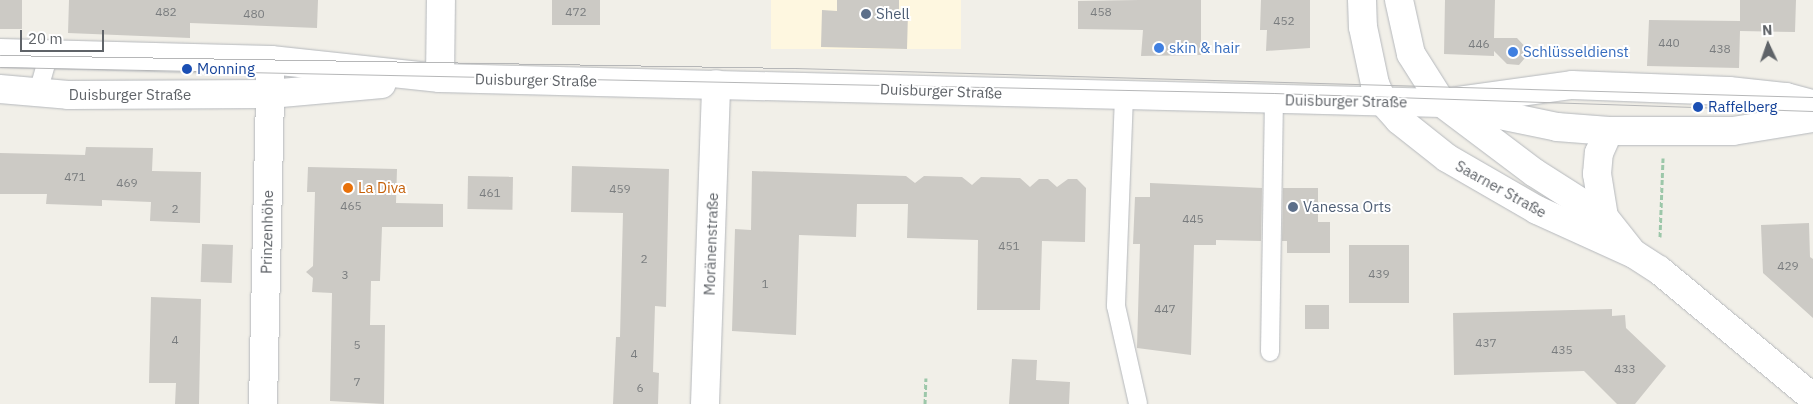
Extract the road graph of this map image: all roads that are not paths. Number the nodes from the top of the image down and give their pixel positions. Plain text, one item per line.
1 (441, 0) edge
2 (1362, 0) edge
3 (1398, 0) edge
4 (0, 53) edge
5 (49, 54) junction
6 (271, 60) junction
7 (440, 78) junction
8 (716, 84) junction
9 (0, 89) edge
10 (38, 92) junction
11 (270, 94) junction
12 (1124, 96) junction
13 (1274, 100) junction
14 (1383, 102) junction
15 (1442, 103) junction
16 (1813, 104) edge
17 (1813, 118) edge
18 (1609, 131) junction
19 (1604, 217) junction
20 (1634, 254) junction
21 (1270, 352) dead end
22 (1813, 398) edge
23 (262, 404) edge
24 (705, 404) edge
25 (1138, 404) edge

1 - 7 main road
2 - 14 main road
3 - 15 main road
4 - 5 main road, Duisburger Straße
5 - 6 main road, Duisburger Straße
5 - 10 lane
6 - 7 main road, Duisburger Straße
6 - 11 main road, Prinzenhöhe
7 - 8 main road, Duisburger Straße
7 - 11 main road, Duisburger Straße
8 - 12 main road, Duisburger Straße
8 - 24 main road, Moränenstraße
9 - 10 main road, Duisburger Straße
10 - 11 main road, Duisburger Straße
11 - 23 main road, Prinzenhöhe
12 - 13 main road, Duisburger Straße
12 - 25 lane
13 - 14 main road, Duisburger Straße
13 - 21 lane
14 - 15 main road, Duisburger Straße
14 - 20 main road, Saarner Straße
15 - 16 main road, Duisburger Straße
15 - 18 main road, Duisburger Straße
15 - 19 main road, Saarner Straße
17 - 18 main road, Duisburger Straße
18 - 19 main road
19 - 20 main road, Saarner Straße
20 - 22 main road, Saarner Straße

